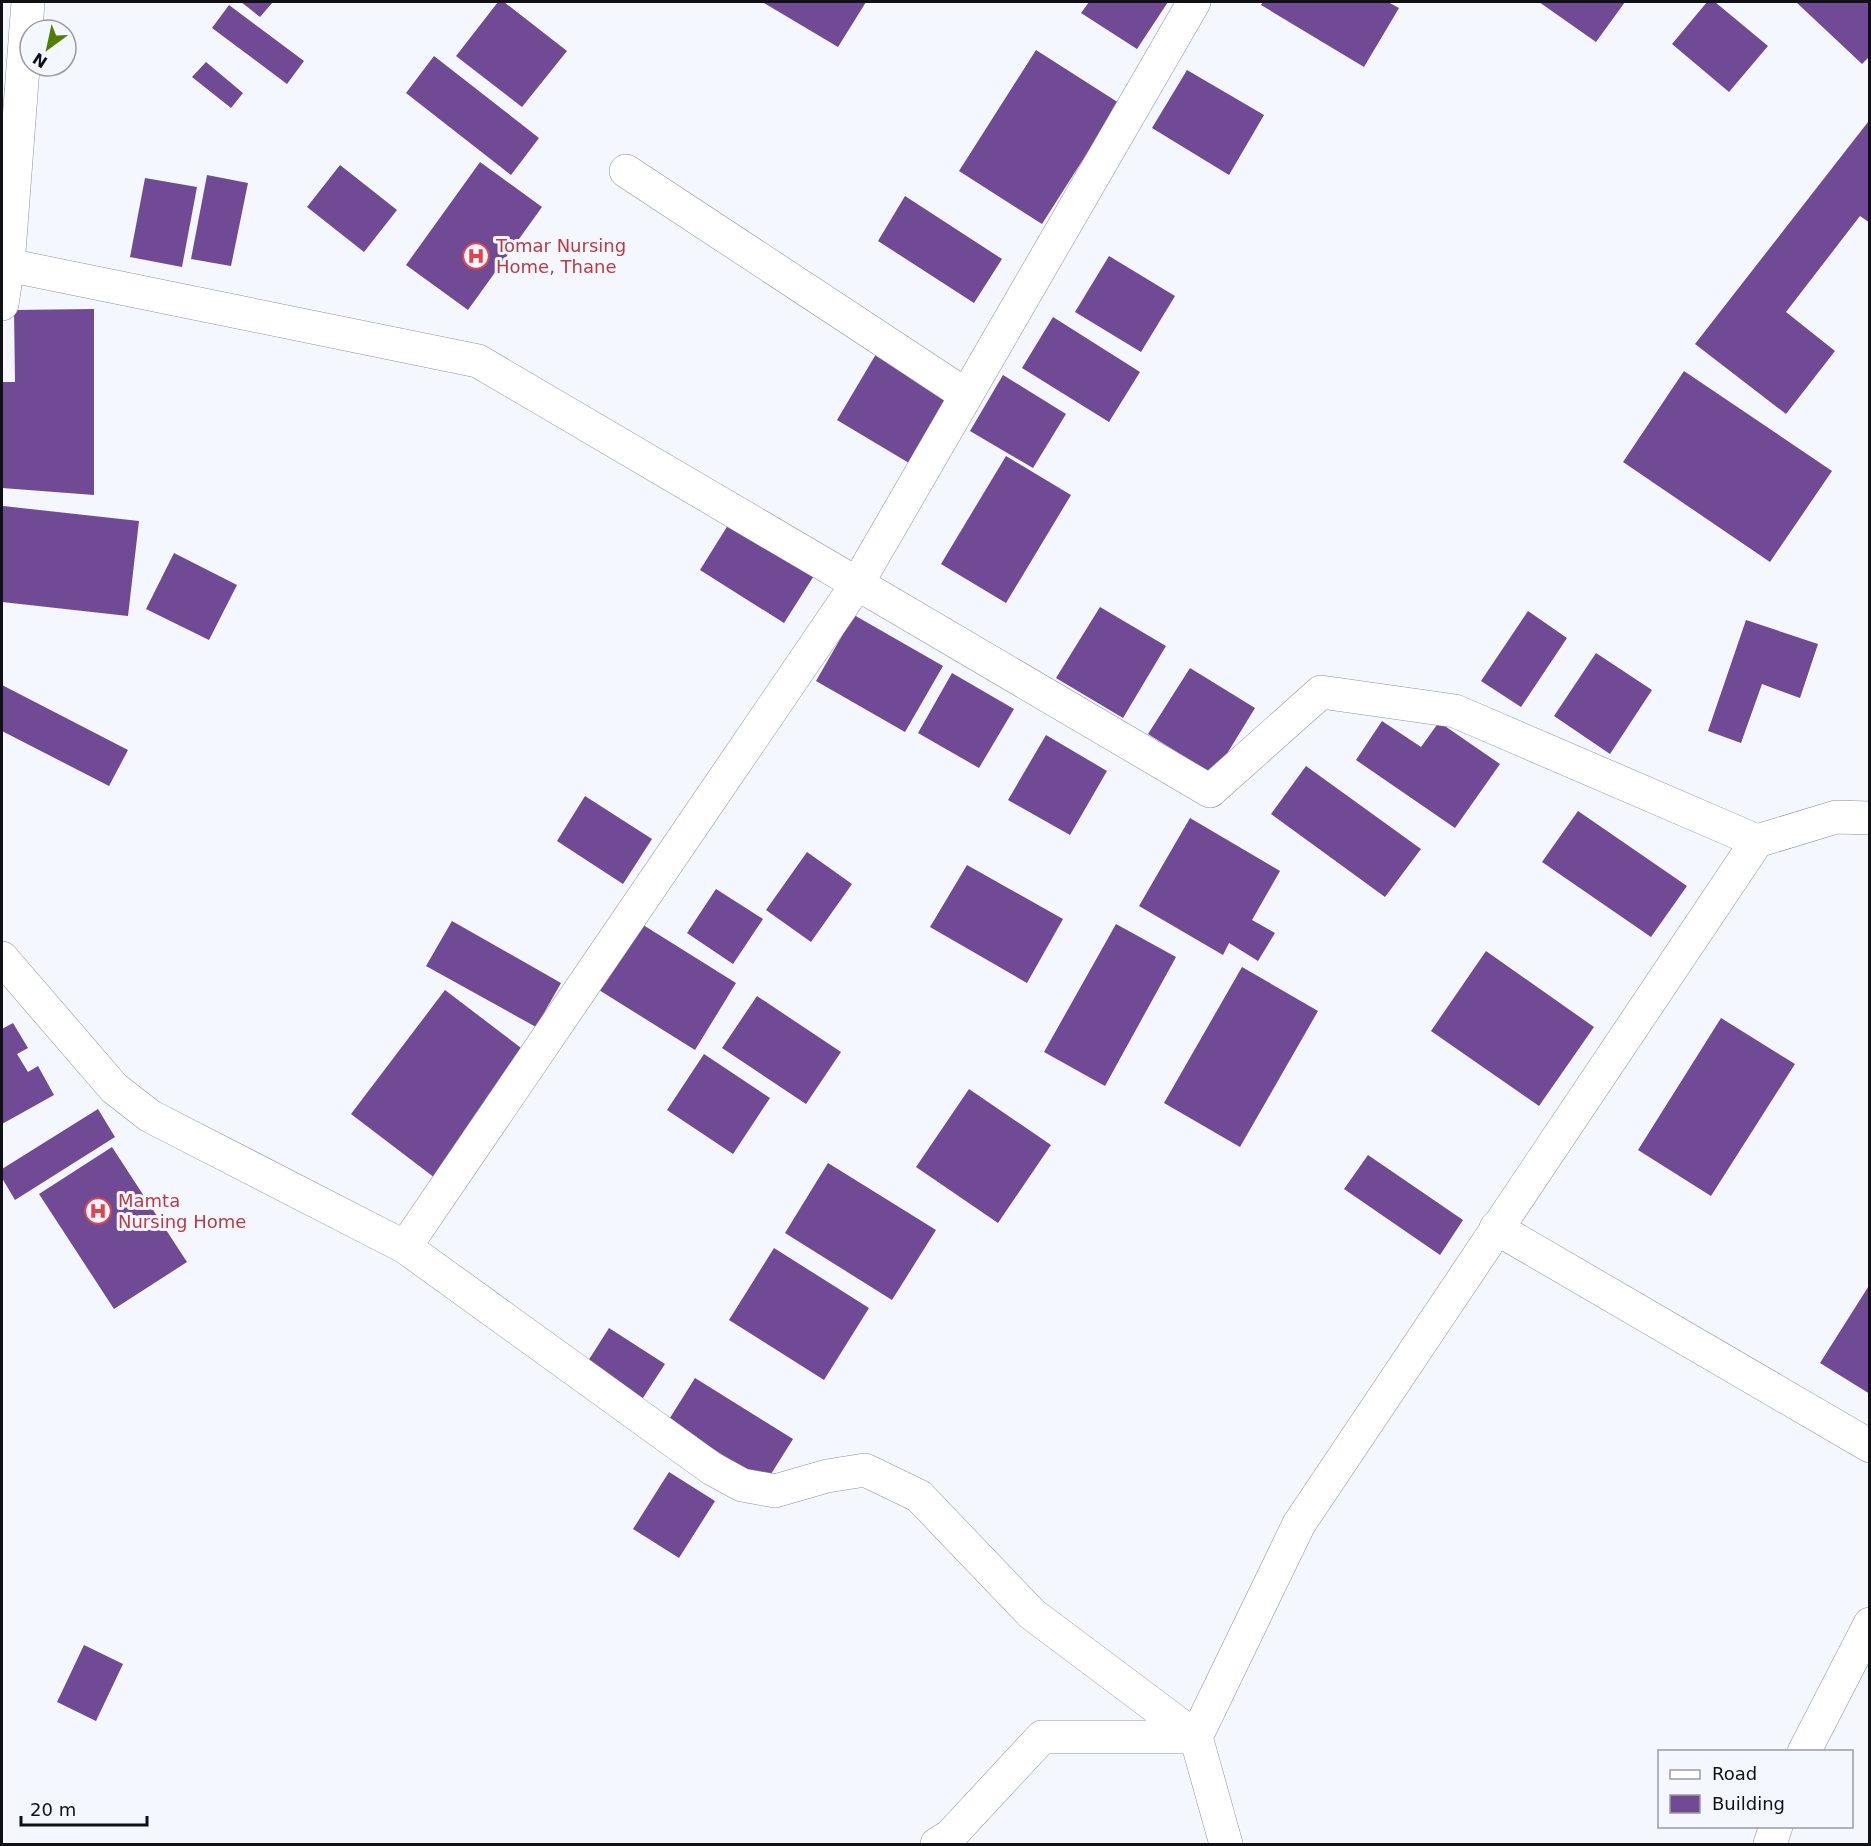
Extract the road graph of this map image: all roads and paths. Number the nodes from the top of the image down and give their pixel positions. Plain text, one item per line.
1 (28, 2) edge
2 (1194, 2) edge
3 (626, 171) dead end
4 (8, 265) junction
5 (2, 304) edge
6 (966, 395) junction
7 (857, 584) junction
8 (1869, 818) edge
9 (1757, 841) junction
10 (2, 958) edge
11 (1496, 1228) junction
12 (405, 1247) junction
13 (1869, 1446) edge
14 (1869, 1624) edge
15 (1196, 1737) junction
16 (1805, 1750) edge
17 (1776, 1828) edge
18 (937, 1845) edge
19 (1226, 1845) edge
20 (1770, 1845) edge

1 - 4 street
2 - 6 street
3 - 6 street
4 - 5 street
4 - 7 street
6 - 7 street
7 - 9 street
7 - 12 street
8 - 9 street
9 - 11 street
10 - 12 street
11 - 13 street
11 - 15 street
12 - 15 street
14 - 16 street
15 - 18 street
15 - 19 street
17 - 20 street

